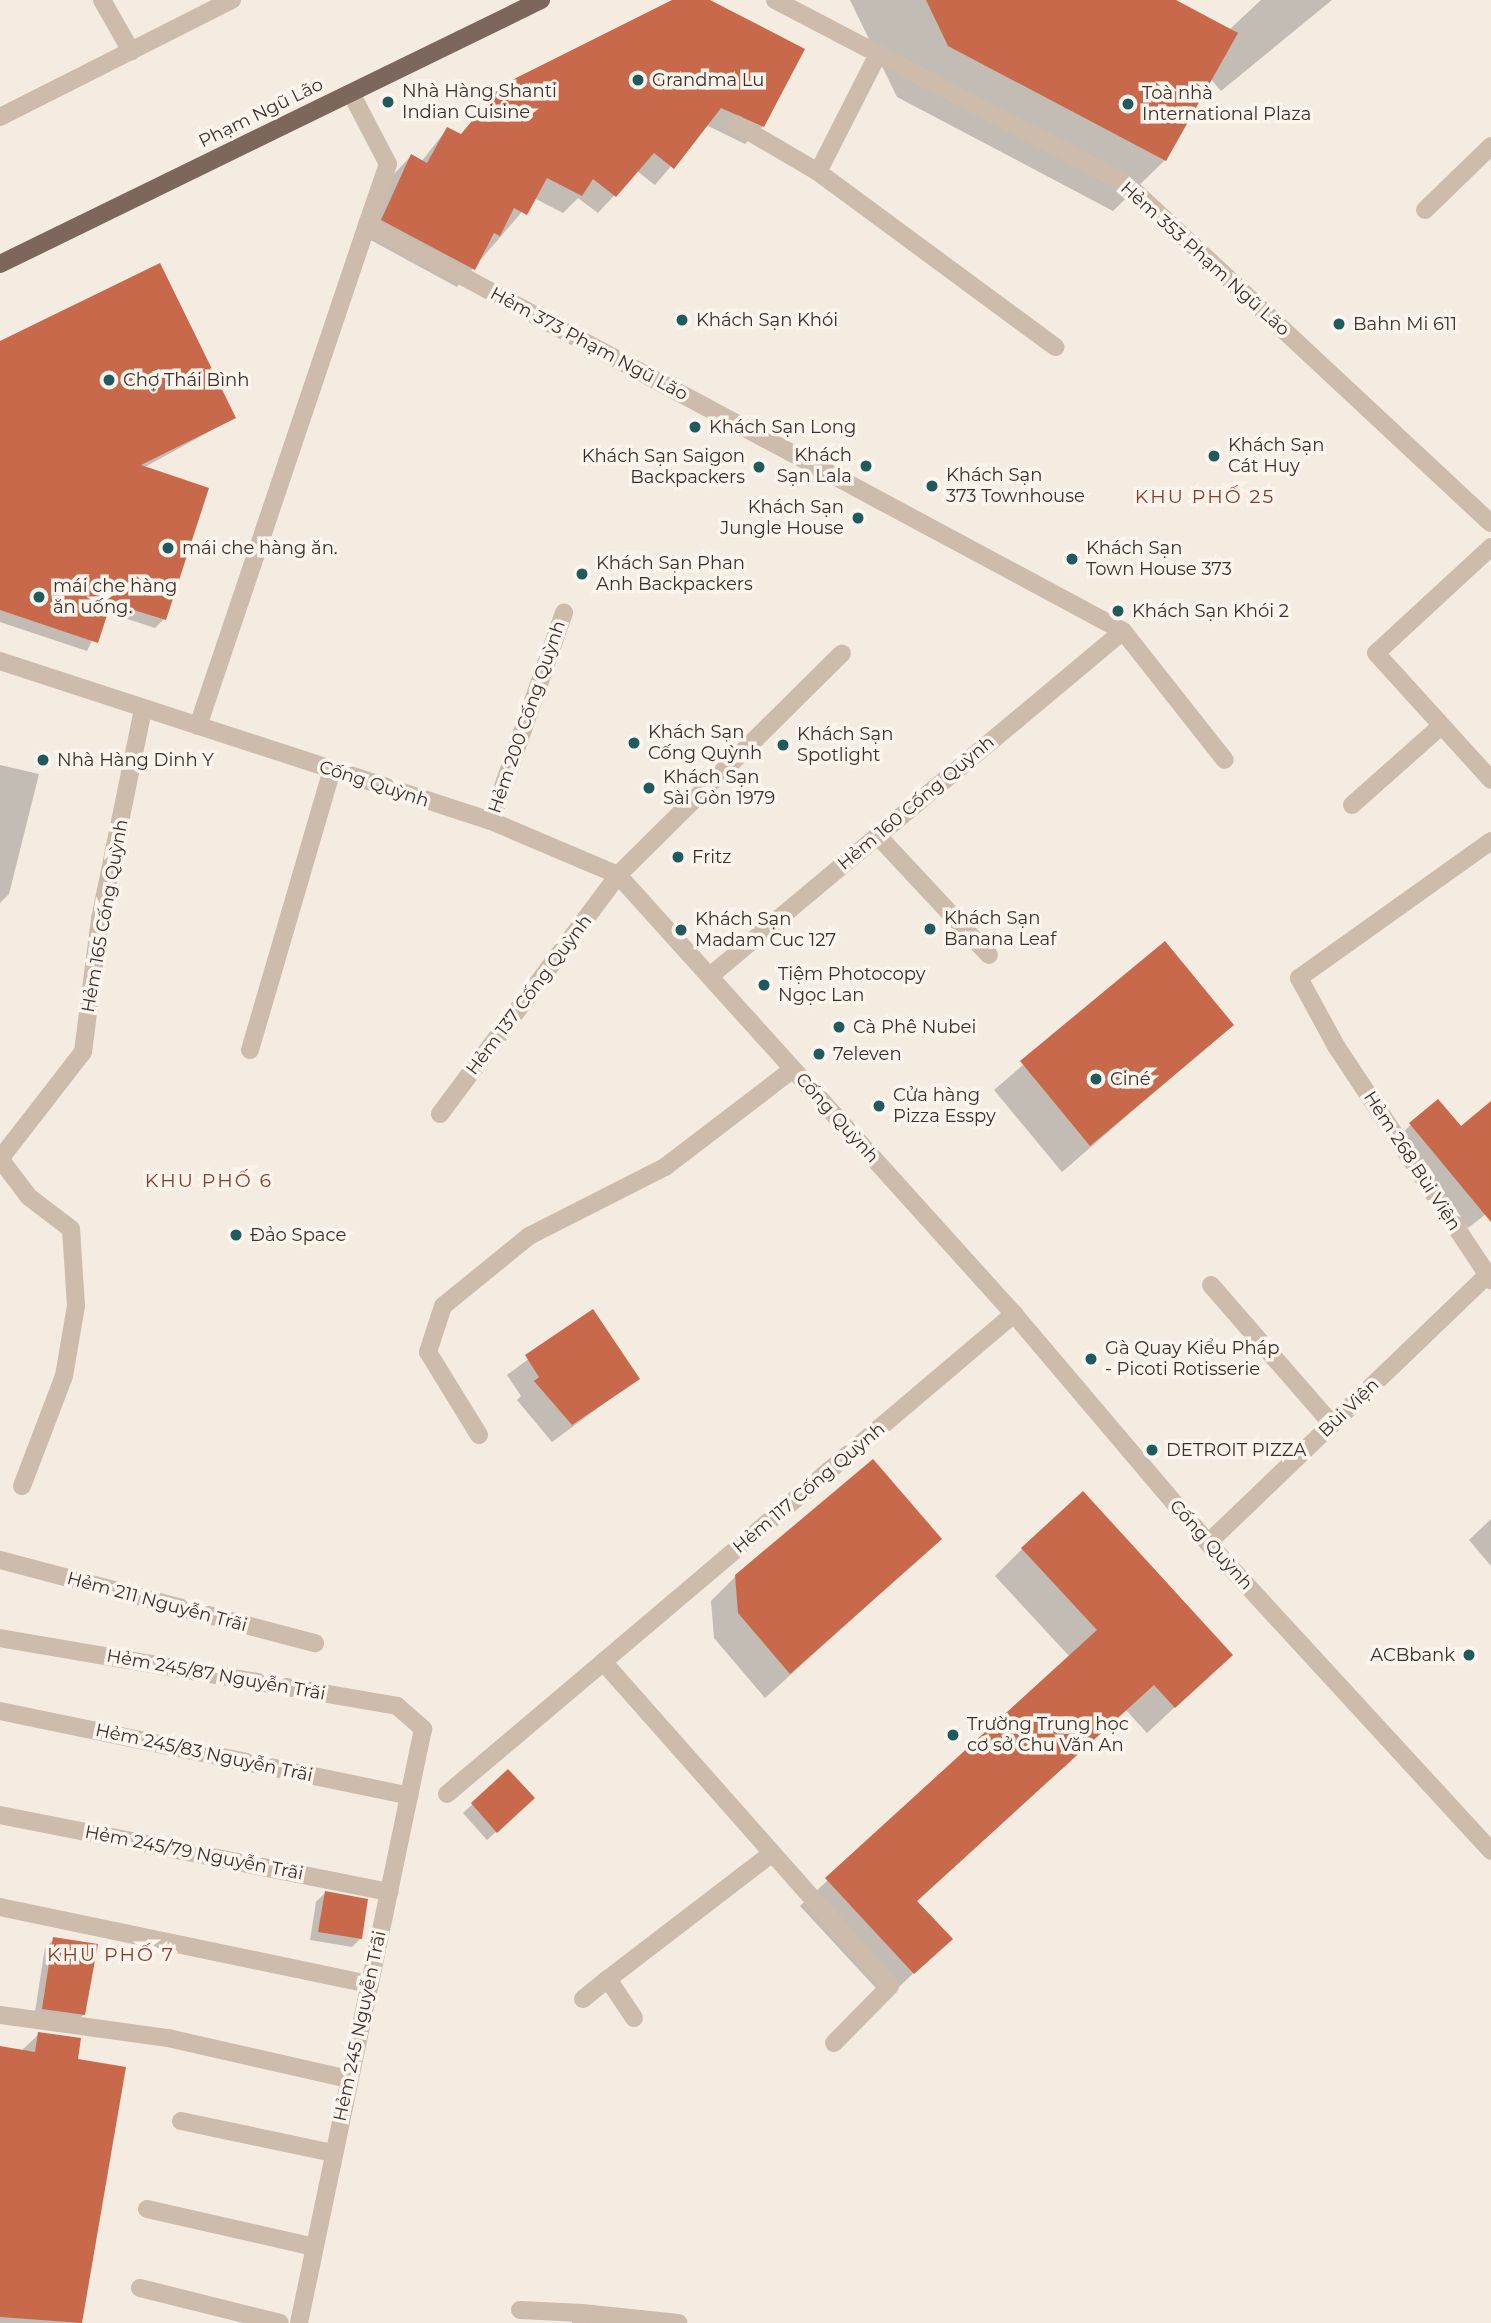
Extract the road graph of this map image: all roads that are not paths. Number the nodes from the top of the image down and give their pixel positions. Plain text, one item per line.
1 (102, 0) edge
2 (232, 0) edge
3 (541, 0) edge
4 (775, 0) edge
5 (131, 51) junction
6 (878, 54) junction
7 (351, 93) junction
8 (0, 117) edge
9 (736, 124) dead end
10 (1491, 146) edge
11 (818, 172) junction
12 (1425, 210) dead end
13 (367, 225) junction
14 (0, 264) edge
15 (1055, 347) dead end
16 (1491, 523) edge
17 (1491, 547) edge
18 (564, 612) dead end
19 (1123, 631) junction
20 (842, 653) dead end
21 (0, 661) edge
22 (143, 709) junction
23 (198, 726) junction
24 (1441, 726) junction
25 (1225, 760) dead end
26 (332, 770) junction
27 (1491, 780) edge
28 (1352, 805) dead end
29 (491, 821) junction
30 (877, 835) junction
31 (1491, 841) edge
32 (618, 875) junction
33 (989, 955) dead end
34 (710, 976) junction
35 (250, 1050) dead end
36 (793, 1069) junction
37 (440, 1114) dead end
38 (1490, 1276) edge
39 (1211, 1285) dead end
40 (1014, 1314) junction
41 (1332, 1424) junction
42 (479, 1435) dead end
43 (22, 1486) dead end
44 (1208, 1544) junction
45 (0, 1560) edge
46 (0, 1638) edge
47 (315, 1643) dead end
48 (603, 1662) junction
49 (0, 1711) edge
50 (423, 1729) joint
51 (447, 1794) dead end
52 (408, 1796) junction
53 (0, 1815) edge
54 (1491, 1851) edge
55 (772, 1853) junction
56 (389, 1892) junction
57 (0, 1907) edge
58 (608, 1979) junction
59 (370, 1984) junction
60 (583, 1998) dead end
61 (0, 2015) edge
62 (634, 2018) dead end
63 (834, 2043) dead end
64 (349, 2079) junction
65 (181, 2121) dead end
66 (333, 2153) junction
67 (147, 2209) dead end
68 (314, 2247) junction
69 (140, 2288) dead end
70 (520, 2310) dead end
71 (582, 2318) edge
72 (280, 2323) edge
73 (299, 2323) edge
74 (678, 2323) edge

1 - 5 street
2 - 5 street
3 - 7 main road, Phạm Ngũ Lão
4 - 6 street, Hẻm 353 Phạm Ngũ Lão
5 - 8 street
6 - 11 street
6 - 16 street, Hẻm 353 Phạm Ngũ Lão
7 - 13 street
7 - 14 main road, Phạm Ngũ Lão
9 - 11 street
10 - 12 street
11 - 15 street
13 - 19 street, Hẻm 373 Phạm Ngũ Lão
13 - 23 street
17 - 24 street
18 - 29 street, Hẻm 200 Cống Quỳnh
19 - 25 street
19 - 30 street, Hẻm 160 Cống Quỳnh
20 - 32 street, Hẻm 137 Cống Quỳnh
21 - 22 street, Cống Quỳnh
22 - 23 street, Cống Quỳnh
22 - 43 street, Hẻm 165 Cống Quỳnh
23 - 26 street, Cống Quỳnh
24 - 27 street
24 - 28 street
26 - 29 street, Cống Quỳnh
26 - 35 street
29 - 32 street, Cống Quỳnh
30 - 33 street
30 - 34 street, Hẻm 160 Cống Quỳnh
31 - 38 street, Hẻm 268 Bùi Viện
32 - 34 street, Cống Quỳnh
32 - 37 street, Hẻm 137 Cống Quỳnh
34 - 36 street, Cống Quỳnh
36 - 40 street, Cống Quỳnh
36 - 42 street
38 - 41 street, Bùi Viện
39 - 41 street
40 - 44 street, Cống Quỳnh
40 - 48 street, Hẻm 117 Cống Quỳnh
41 - 44 street, Bùi Viện
44 - 54 street, Cống Quỳnh
45 - 47 street, Hẻm 211 Nguyễn Trãi
46 - 50 street, Hẻm 245/87 Nguyễn Trãi
48 - 51 street, Hẻm 117 Cống Quỳnh
48 - 55 street
49 - 52 street, Hẻm 245/83 Nguyễn Trãi
50 - 52 street, Hẻm 245 Nguyễn Trãi
52 - 56 street, Hẻm 245 Nguyễn Trãi
53 - 56 street, Hẻm 245/79 Nguyễn Trãi
55 - 58 street
55 - 63 street
56 - 59 street, Hẻm 245 Nguyễn Trãi
57 - 59 street
58 - 60 street
58 - 62 street
59 - 64 street, Hẻm 245 Nguyễn Trãi
61 - 64 street
64 - 66 street, Hẻm 245 Nguyễn Trãi
65 - 66 street
66 - 68 street, Hẻm 245 Nguyễn Trãi
67 - 68 street
68 - 73 street, Hẻm 245 Nguyễn Trãi
69 - 72 street
70 - 71 street
71 - 74 street

